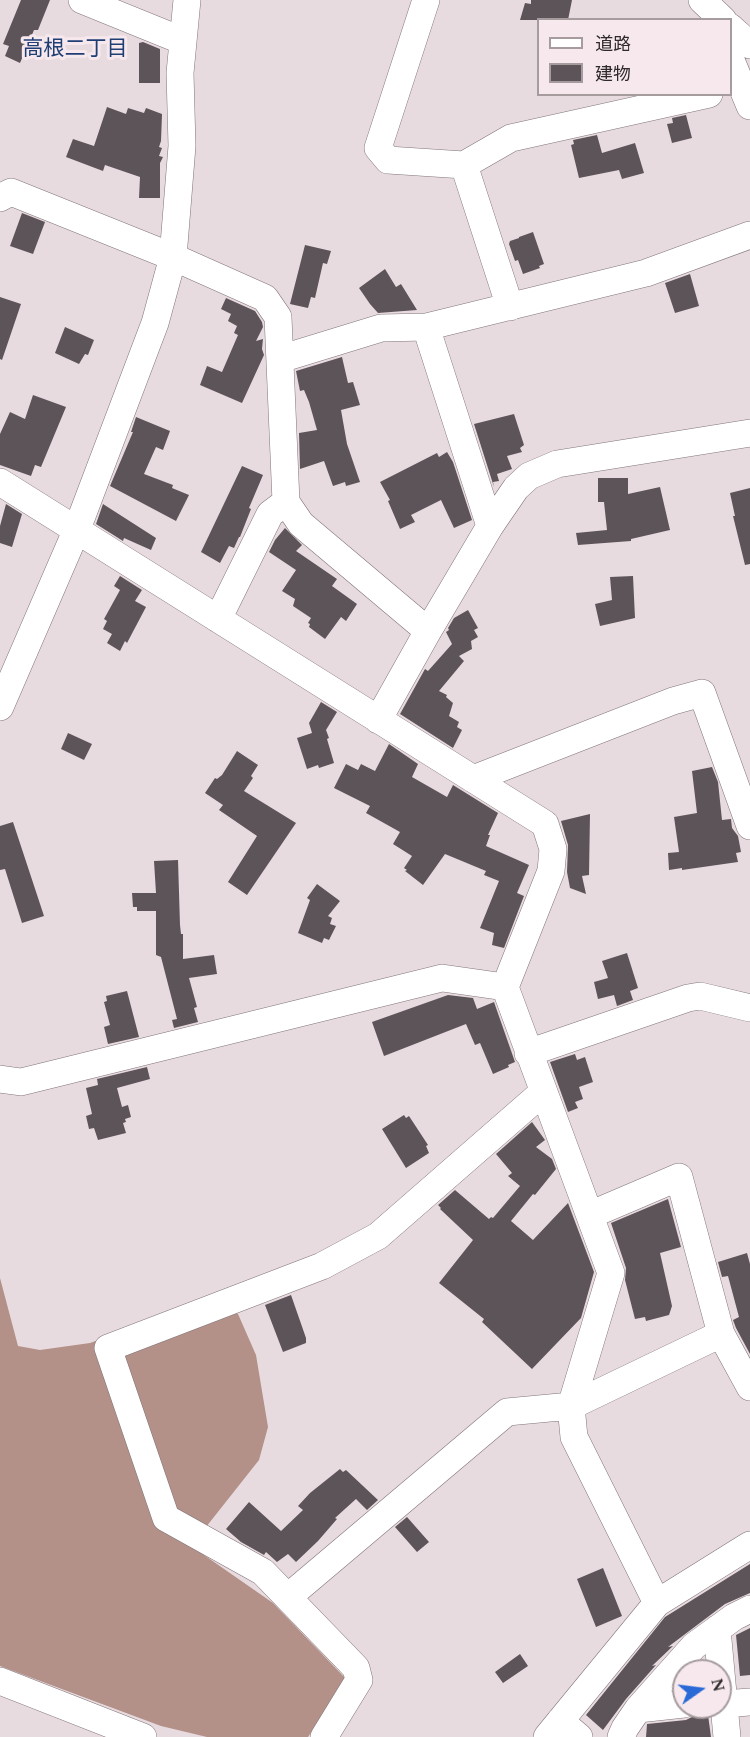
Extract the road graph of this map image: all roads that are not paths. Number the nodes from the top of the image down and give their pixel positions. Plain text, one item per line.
1 (82, 0) edge
2 (187, 0) edge
3 (426, 0) edge
4 (732, 29) edge
5 (183, 41) junction
6 (750, 45) edge
7 (732, 64) edge
8 (741, 93) edge
9 (699, 96) edge
10 (464, 165) junction
11 (0, 198) edge
12 (750, 235) edge
13 (173, 257) junction
14 (510, 307) junction
15 (426, 327) junction
16 (279, 359) junction
17 (750, 433) edge
18 (0, 482) edge
19 (286, 502) junction
20 (490, 526) junction
21 (77, 530) junction
22 (218, 619) junction
23 (428, 631) junction
24 (0, 707) edge
25 (378, 720) junction
26 (473, 779) junction
27 (750, 826) edge
28 (505, 987) junction
29 (750, 1008) edge
30 (528, 1053) junction
31 (0, 1079) edge
32 (542, 1093) junction
33 (590, 1215) junction
34 (721, 1334) junction
35 (750, 1387) edge
36 (571, 1406) junction
37 (750, 1545) edge
38 (288, 1598) junction
39 (657, 1603) junction
40 (750, 1609) edge
41 (717, 1629) junction
42 (722, 1659) edge
43 (0, 1681) edge
44 (672, 1705) edge
45 (638, 1708) junction
46 (728, 1719) edge
47 (562, 1732) edge
48 (142, 1737) edge
49 (324, 1737) edge
50 (621, 1737) edge
51 (727, 1737) edge

1 - 5 street
2 - 5 street
3 - 10 street
4 - 6 street
5 - 13 street
7 - 8 street
9 - 10 street
10 - 14 street
11 - 13 street
12 - 14 street
13 - 16 street
13 - 21 street
14 - 15 street
15 - 16 street
15 - 20 street
16 - 19 street
17 - 20 street
18 - 21 street
19 - 22 street
19 - 23 street
20 - 23 street
21 - 22 street
21 - 24 street
22 - 25 street
23 - 25 street
25 - 26 street
26 - 27 street
26 - 28 street
28 - 30 street
28 - 31 street
29 - 30 street
30 - 32 street
32 - 33 street
32 - 38 street
33 - 34 street
33 - 36 street
34 - 35 street
34 - 36 street
36 - 38 street
36 - 39 street
37 - 39 street
38 - 49 street
39 - 47 street
40 - 41 street
41 - 42 street
41 - 45 street
43 - 48 street
44 - 45 street
45 - 50 street
46 - 51 street

